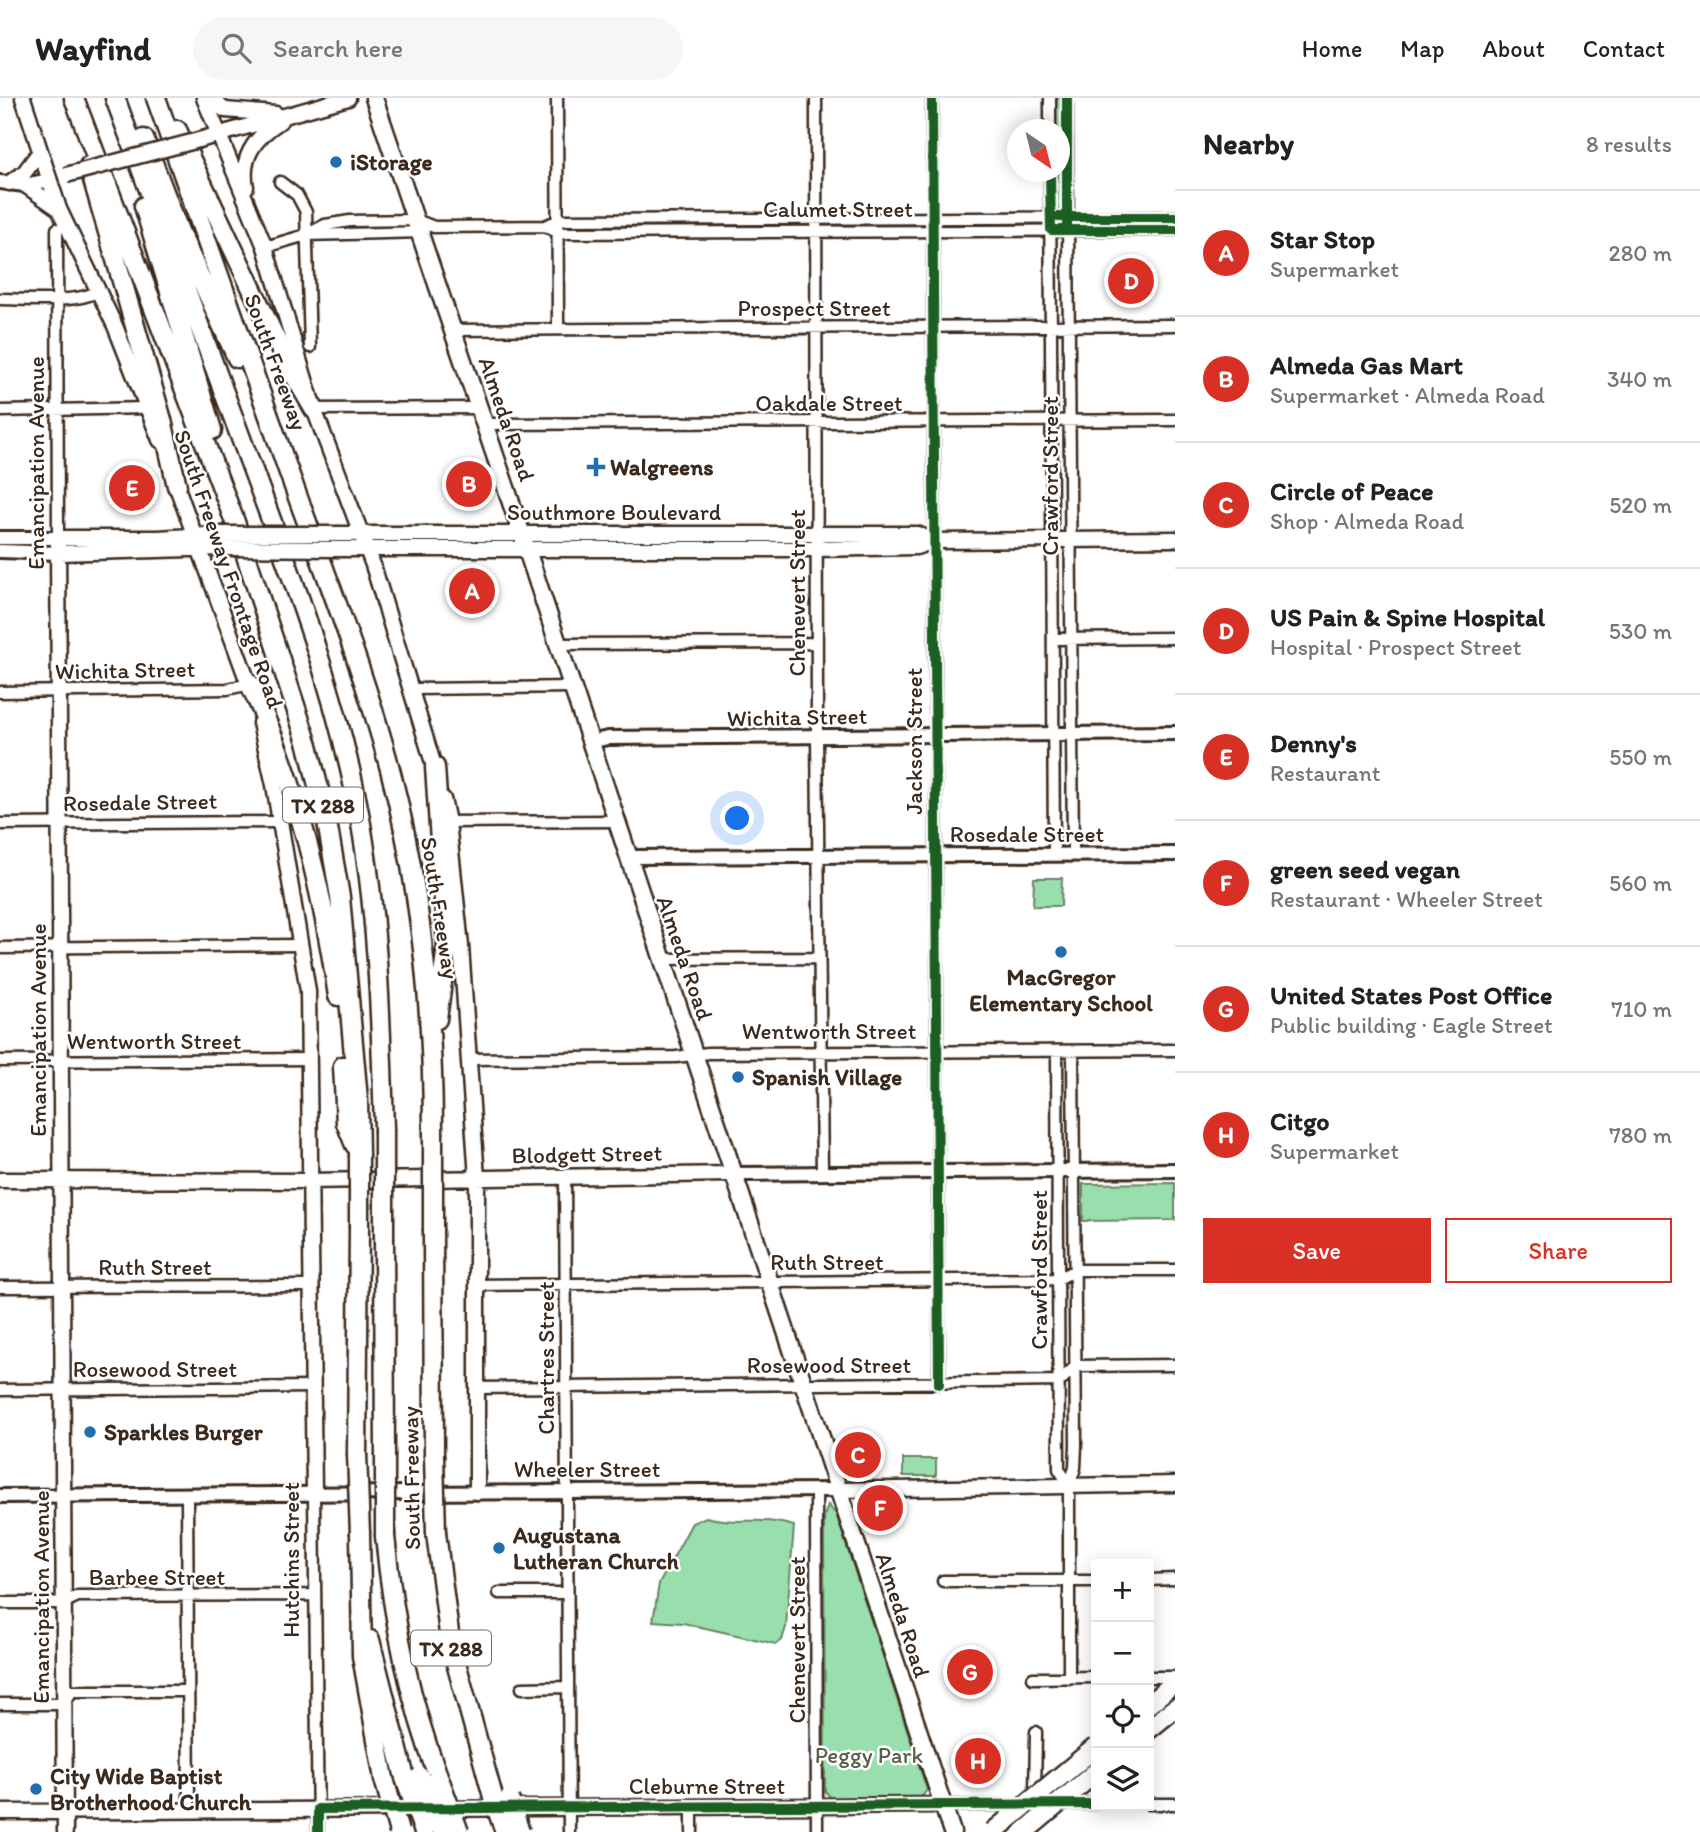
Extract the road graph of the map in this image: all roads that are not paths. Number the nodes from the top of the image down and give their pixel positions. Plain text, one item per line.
1 (23, 98) edge
2 (73, 98) edge
3 (107, 98) edge
4 (116, 98) edge
5 (128, 98) edge
6 (206, 98) edge
7 (348, 98) edge
8 (374, 98) edge
9 (557, 98) edge
10 (816, 98) edge
11 (932, 98) edge
12 (1050, 98) edge
13 (1067, 98) edge
14 (158, 104) edge
15 (292, 114) junction
16 (1050, 119) edge
17 (220, 135) junction
18 (39, 153) junction
19 (50, 180) junction
20 (5, 182) edge
21 (280, 182) dead end
22 (1050, 182) edge
23 (25, 185) junction
24 (59, 209) junction
25 (250, 209) junction
26 (1051, 217) junction
27 (1067, 217) junction
28 (1175, 217) edge
29 (932, 218) junction
30 (816, 219) junction
31 (559, 220) junction
32 (545, 226) junction
33 (424, 227) junction
34 (57, 229) dead end
35 (1051, 230) junction
36 (1067, 230) junction
37 (1175, 230) edge
38 (932, 231) junction
39 (815, 232) junction
40 (559, 233) junction
41 (306, 235) junction
42 (265, 247) junction
43 (98, 291) junction
44 (0, 299) edge
45 (59, 299) junction
46 (1051, 325) junction
47 (1068, 325) junction
48 (1175, 325) edge
49 (933, 327) junction
50 (558, 328) junction
51 (816, 328) junction
52 (453, 330) junction
53 (310, 347) dead end
54 (148, 408) junction
55 (314, 409) junction
56 (0, 411) edge
57 (58, 411) junction
58 (481, 416) junction
59 (1052, 420) junction
60 (1069, 420) junction
61 (1175, 420) edge
62 (934, 421) junction
63 (816, 422) junction
64 (177, 486) junction
65 (183, 506) junction
66 (307, 522) junction
67 (193, 534) junction
68 (226, 535) junction
69 (614, 535) junction
70 (0, 538) edge
71 (158, 538) junction
72 (1053, 539) junction
73 (1069, 539) junction
74 (1175, 539) edge
75 (816, 541) junction
76 (934, 541) junction
77 (365, 542) junction
78 (525, 542) junction
79 (58, 545) junction
80 (199, 549) junction
81 (406, 550) junction
82 (615, 550) junction
83 (0, 551) edge
84 (382, 591) junction
85 (1175, 638) edge
86 (1053, 639) junction
87 (1070, 639) junction
88 (816, 643) junction
89 (556, 644) junction
90 (250, 684) junction
91 (571, 687) junction
92 (413, 689) junction
93 (0, 692) edge
94 (58, 692) junction
95 (1175, 733) edge
96 (1054, 734) junction
97 (1071, 734) junction
98 (936, 737) junction
99 (817, 738) junction
100 (589, 742) junction
101 (435, 767) junction
102 (280, 821) junction
103 (615, 821) junction
104 (448, 822) junction
105 (0, 824) edge
106 (58, 824) junction
107 (1175, 854) edge
108 (1054, 855) junction
109 (1073, 855) junction
110 (819, 856) junction
111 (936, 856) junction
112 (628, 857) junction
113 (300, 945) junction
114 (0, 948) edge
115 (61, 948) junction
116 (819, 958) junction
117 (661, 959) junction
118 (433, 1046) junction
119 (1175, 1050) edge
120 (937, 1052) junction
121 (1057, 1052) junction
122 (1073, 1052) junction
123 (820, 1053) junction
124 (694, 1055) junction
125 (309, 1059) junction
126 (469, 1059) junction
127 (60, 1060) junction
128 (0, 1061) edge
129 (353, 1123) junction
130 (1058, 1170) junction
131 (1074, 1170) junction
132 (1175, 1170) edge
133 (938, 1172) junction
134 (822, 1173) junction
135 (731, 1174) junction
136 (477, 1178) junction
137 (565, 1178) junction
138 (0, 1180) edge
139 (62, 1180) junction
140 (309, 1181) junction
141 (1075, 1270) junction
142 (1175, 1270) edge
143 (1058, 1279) junction
144 (769, 1281) junction
145 (939, 1281) junction
146 (565, 1284) junction
147 (476, 1285) junction
148 (310, 1286) junction
149 (0, 1287) edge
150 (63, 1287) junction
151 (1175, 1365) edge
152 (1076, 1366) junction
153 (1060, 1381) junction
154 (803, 1384) junction
155 (939, 1384) junction
156 (564, 1386) junction
157 (311, 1387) junction
158 (478, 1388) junction
159 (63, 1389) junction
160 (0, 1390) edge
161 (1175, 1484) edge
162 (1069, 1485) junction
163 (816, 1490) junction
164 (837, 1490) junction
165 (566, 1491) junction
166 (477, 1492) junction
167 (314, 1494) junction
168 (187, 1495) junction
169 (0, 1496) edge
170 (64, 1496) junction
171 (361, 1560) junction
172 (1175, 1579) edge
173 (1154, 1580) edge
174 (943, 1581) dead end
175 (1068, 1581) junction
176 (1091, 1581) edge
177 (567, 1592) junction
178 (499, 1593) dead end
179 (315, 1595) junction
180 (189, 1597) junction
181 (63, 1602) junction
182 (0, 1603) edge
183 (1033, 1678) dead end
184 (1069, 1678) junction
185 (1091, 1678) edge
186 (1154, 1678) edge
187 (1175, 1680) edge
188 (568, 1687) junction
189 (522, 1688) dead end
190 (188, 1690) junction
191 (1154, 1699) edge
192 (0, 1704) edge
193 (64, 1704) junction
194 (1175, 1708) edge
195 (1154, 1725) edge
196 (1036, 1732) dead end
197 (1095, 1748) edge
198 (1091, 1776) edge
199 (421, 1777) junction
200 (490, 1787) junction
201 (1035, 1804) junction
202 (1091, 1804) edge
203 (1154, 1804) edge
204 (1175, 1804) edge
205 (942, 1805) junction
206 (1015, 1805) junction
207 (817, 1806) junction
208 (692, 1807) junction
209 (569, 1808) junction
210 (318, 1809) junction
211 (189, 1810) junction
212 (0, 1812) edge
213 (65, 1812) junction
214 (65, 1832) edge
215 (318, 1832) edge
216 (399, 1832) edge
217 (424, 1832) edge
218 (443, 1832) edge
219 (459, 1832) edge
220 (505, 1832) edge
221 (520, 1832) edge
222 (569, 1832) edge
223 (692, 1832) edge
224 (817, 1832) edge
225 (952, 1832) edge
226 (993, 1832) edge
227 (1024, 1832) edge

1 - 18 main road, South Freeway Frontage Road
2 - 64 highway
2 - 68 highway, TX 288
3 - 68 highway
4 - 199 highway, bridge
5 - 66 highway
6 - 15 main road
6 - 17 main road
7 - 15 main road
8 - 33 main road, Almeda Road
9 - 31 street
10 - 30 street, Chenevert Street
11 - 29 street, Jackson Street
12 - 16 street
13 - 27 street, Crawford Street
14 - 55 highway
14 - 66 highway, South Freeway / TX 288
15 - 17 main road
15 - 25 main road
17 - 19 main road, bridge
17 - 25 main road
18 - 19 main road, South Freeway Frontage Road
18 - 20 main road
19 - 23 street
19 - 24 main road, South Freeway Frontage Road
20 - 23 street
21 - 41 street
22 - 26 street, Crawford Street
23 - 24 main road
24 - 43 main road, South Freeway Frontage Road
25 - 42 main road
26 - 27 street, Calumet Street
26 - 29 street, Calumet Street
26 - 35 street, Crawford Street
27 - 28 street, Calumet Street
27 - 36 street, Crawford Street
29 - 30 street, Calumet Street
29 - 38 street, Jackson Street
30 - 31 street, Calumet Street
30 - 39 street, Chenevert Street
31 - 32 street, Calumet Street
31 - 40 street
32 - 33 street, Calumet Street
32 - 40 street, Calumet Street
33 - 41 street
33 - 52 main road, Almeda Road
34 - 45 street, Emancipation Avenue
35 - 36 street, Calumet Street
35 - 38 street, Calumet Street
35 - 46 street, Crawford Street
36 - 37 street, Calumet Street
36 - 47 street, Crawford Street
38 - 39 street, Calumet Street
38 - 49 street, Jackson Street
39 - 40 street, Calumet Street
39 - 51 street, Chenevert Street
40 - 50 street
41 - 42 street
41 - 53 street
42 - 55 main road
43 - 45 street
43 - 54 main road, South Freeway Frontage Road
44 - 45 street
45 - 57 street, Emancipation Avenue
46 - 47 street, Prospect Street
46 - 49 street, Prospect Street
46 - 59 street, Crawford Street
47 - 48 street, Prospect Street
47 - 60 street, Crawford Street
49 - 51 street, Prospect Street
49 - 62 street, Jackson Street
50 - 51 street, Prospect Street
50 - 52 street, Prospect Street
51 - 63 street, Chenevert Street
52 - 58 main road, Almeda Road
54 - 57 street
54 - 64 main road, South Freeway Frontage Road
55 - 58 street, Oakdale Street
55 - 77 main road
56 - 57 street
57 - 79 street, Emancipation Avenue
58 - 63 street, Oakdale Street
58 - 78 main road, Almeda Road
59 - 60 street, Oakdale Street
59 - 62 street, Oakdale Street
59 - 72 street, Crawford Street
60 - 61 street, Oakdale Street
60 - 73 street, Crawford Street
62 - 63 street, Oakdale Street
62 - 76 street, Jackson Street
63 - 75 street, Chenevert Street
64 - 65 main road, South Freeway Frontage Road
65 - 67 main road, South Freeway Frontage Road
65 - 71 main road
66 - 118 highway, South Freeway / TX 288
67 - 68 main road, Southmore Boulevard
67 - 71 main road, Southmore Boulevard
67 - 80 main road, South Freeway Frontage Road
68 - 77 main road, Southmore Boulevard, bridge
68 - 80 main road, Southmore Boulevard
68 - 129 highway, TX 288
69 - 75 main road, Southmore Boulevard
69 - 78 main road, Southmore Boulevard
69 - 82 main road
70 - 79 street, Southmore Boulevard
71 - 79 main road, Southmore Boulevard
72 - 73 main road, Southmore Boulevard
72 - 76 main road, Southmore Boulevard
72 - 86 street, Crawford Street
73 - 74 main road, Southmore Boulevard
73 - 87 street, Crawford Street
75 - 76 main road, Southmore Boulevard
75 - 82 main road, Southmore Boulevard
75 - 88 street, Chenevert Street
76 - 98 street, Jackson Street
77 - 78 main road, Southmore Boulevard
77 - 81 main road, Southmore Boulevard
77 - 84 main road
78 - 81 main road, Southmore Boulevard
78 - 82 main road, Southmore Boulevard
78 - 89 main road, Almeda Road
79 - 80 main road, Southmore Boulevard
79 - 83 street, Southmore Boulevard
79 - 94 main road, Emancipation Avenue
80 - 90 main road, South Freeway Frontage Road
81 - 84 main road
84 - 92 main road
85 - 87 street
86 - 87 street
86 - 96 street, Crawford Street
87 - 97 street, Crawford Street
88 - 89 street
88 - 99 street, Chenevert Street
89 - 91 main road, Almeda Road
90 - 94 street, Wichita Street
90 - 102 main road, South Freeway Frontage Road
90 - 129 highway
91 - 92 street
91 - 100 main road, Almeda Road
92 - 101 main road
93 - 94 street, Wichita Street
94 - 106 main road, Emancipation Avenue
95 - 97 street, Wichita Street
96 - 97 street, Wichita Street
96 - 98 street, Wichita Street
96 - 108 street, Crawford Street
97 - 109 street, Crawford Street
98 - 99 street, Wichita Street
98 - 111 street, Jackson Street
99 - 100 street, Wichita Street
99 - 110 street, Chenevert Street
100 - 103 main road, Almeda Road
101 - 104 main road
101 - 118 highway
102 - 106 street, Rosedale Street
102 - 113 main road, South Freeway Frontage Road
103 - 104 street
103 - 112 main road, Almeda Road
104 - 126 main road
105 - 106 street, Rosedale Street
106 - 115 main road, Emancipation Avenue
107 - 109 street, Rosedale Street
108 - 109 street, Rosedale Street
108 - 111 street, Rosedale Street
110 - 111 street, Rosedale Street
110 - 112 street, Rosedale Street
110 - 116 street, Chenevert Street
111 - 120 street, Jackson Street
112 - 117 main road, Almeda Road
113 - 115 street
113 - 125 main road, South Freeway Frontage Road
114 - 115 street
115 - 127 main road, Emancipation Avenue
116 - 117 street
116 - 123 street, Chenevert Street
117 - 124 main road, Almeda Road
118 - 200 highway, South Freeway / TX 288, bridge
119 - 122 street, Wentworth Street
120 - 121 street, Wentworth Street
120 - 123 street, Wentworth Street
120 - 133 street, Jackson Street
121 - 122 street, Wentworth Street
121 - 130 street, Crawford Street
122 - 131 street, Crawford Street
123 - 124 street, Wentworth Street
123 - 134 street, Chenevert Street
124 - 126 street, Wentworth Street
124 - 135 main road, Almeda Road
125 - 127 street, Wentworth Street
125 - 140 main road, South Freeway Frontage Road
126 - 136 main road
127 - 128 street, Wentworth Street
127 - 139 main road, Emancipation Avenue
129 - 171 highway, TX 288, bridge
130 - 131 street, Blodgett Street
130 - 133 street, Blodgett Street
130 - 143 street, Crawford Street
131 - 132 street, Blodgett Street
131 - 141 street, Crawford Street
133 - 134 street, Blodgett Street
133 - 145 street, Jackson Street
134 - 135 street, Blodgett Street
135 - 137 main road, Blodgett Street
135 - 144 main road, Almeda Road
136 - 137 main road, Blodgett Street
136 - 140 main road, Blodgett Street
136 - 147 main road
137 - 146 street, Chartres Street
138 - 139 main road, Blodgett Street
139 - 140 main road, Blodgett Street
139 - 150 main road, Emancipation Avenue
140 - 148 main road, South Freeway Frontage Road
141 - 142 street, Ruth Street
141 - 143 street, Ruth Street
141 - 152 street, Crawford Street
143 - 145 street, Ruth Street
143 - 153 street, Crawford Street
144 - 145 street, Ruth Street
144 - 146 street, Ruth Street
144 - 154 main road, Almeda Road
145 - 155 street, Jackson Street
146 - 147 street, Ruth Street
146 - 156 street, Chartres Street
147 - 158 main road
148 - 150 street, Ruth Street
148 - 157 main road, Hutchins Street
149 - 150 street, Ruth Street
150 - 159 main road, Emancipation Avenue
151 - 152 street
152 - 153 street
152 - 162 street, Crawford Street
153 - 155 street, Rosewood Street
153 - 162 street, Crawford Street
154 - 155 street, Rosewood Street
154 - 156 street, Rosewood Street
154 - 164 main road, Almeda Road
156 - 158 street, Rosewood Street
156 - 165 street, Chartres Street
157 - 159 street, Rosewood Street
157 - 167 main road, Hutchins Street
158 - 166 main road
159 - 160 street, Rosewood Street
159 - 170 main road, Emancipation Avenue
161 - 162 main road, Wheeler Street
162 - 164 main road, Wheeler Street
162 - 175 street, Crawford Street
163 - 164 street, Wheeler Street
163 - 165 street, Wheeler Street
163 - 207 street, Chenevert Street
164 - 205 main road, Almeda Road
165 - 166 street, Wheeler Street
165 - 177 street, Chartres Street
166 - 167 street, Wheeler Street
167 - 168 street, Wheeler Street
167 - 179 street, Hutchins Street
168 - 170 street, Wheeler Street
168 - 180 street
169 - 170 street, Wheeler Street
170 - 181 main road, Emancipation Avenue
171 - 199 highway
171 - 216 highway, bridge
172 - 173 street
174 - 175 street
175 - 176 street
175 - 184 street, Crawford Street
177 - 178 street
177 - 188 street, Chartres Street
179 - 180 street, Barbee Street
179 - 210 street, Hutchins Street
180 - 181 street, Barbee Street
180 - 190 street
181 - 182 street, Barbee Street
181 - 193 main road, Emancipation Avenue
183 - 184 street
184 - 185 street
186 - 187 street
187 - 191 highway
188 - 189 street
188 - 209 street, Chartres Street
190 - 193 street
190 - 211 street
192 - 193 street
193 - 213 main road, Emancipation Avenue
194 - 195 highway
196 - 201 street
197 - 226 highway, bridge
198 - 227 highway, bridge
199 - 217 highway, bridge
199 - 218 highway, bridge
199 - 219 highway, bridge
200 - 220 highway, South Freeway, bridge
200 - 221 highway, bridge
201 - 202 street, Cleburne Street
201 - 206 street, Cleburne Street
203 - 204 street
205 - 206 street, Cleburne Street
205 - 207 main road, Cleburne Street
205 - 225 main road, Almeda Road
206 - 227 street
207 - 208 main road, Cleburne Street
207 - 224 street, Chenevert Street
208 - 209 main road, Cleburne Street
208 - 223 street
209 - 210 main road, Cleburne Street
209 - 222 street, Chartres Street
210 - 211 main road, Cleburne Street
210 - 215 street, Hutchins Street
211 - 213 main road, Cleburne Street
212 - 213 main road, Cleburne Street
213 - 214 main road, Emancipation Avenue

